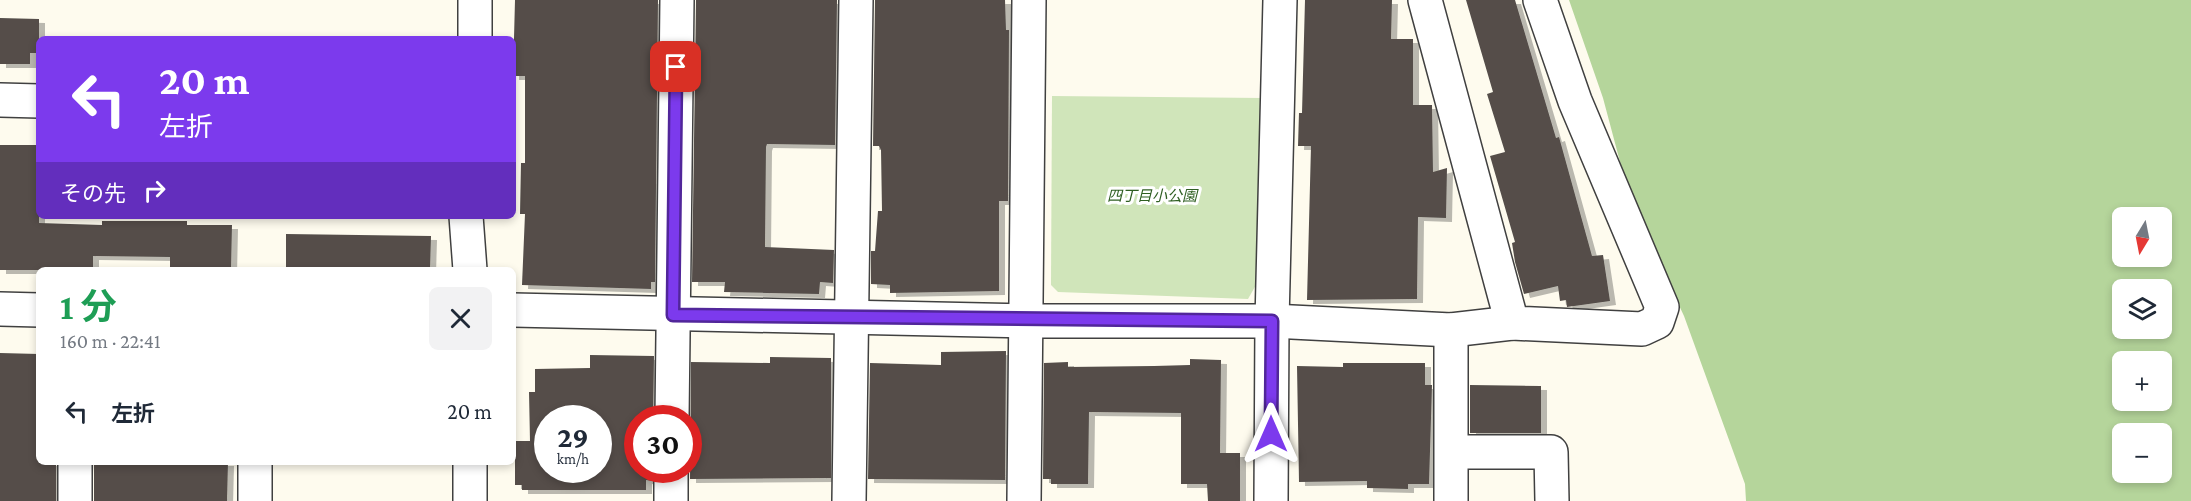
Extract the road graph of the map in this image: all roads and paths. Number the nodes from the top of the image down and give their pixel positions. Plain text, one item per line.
1 (475, 0) edge
2 (677, 0) edge
3 (856, 0) edge
4 (1029, 0) edge
5 (1280, 0) edge
6 (1425, 0) edge
7 (1540, 0) edge
8 (475, 36) edge
9 (0, 100) edge
10 (36, 101) edge
11 (466, 219) edge
12 (470, 267) edge
13 (0, 309) edge
14 (36, 310) edge
15 (516, 310) edge
16 (673, 315) junction
17 (851, 317) junction
18 (1026, 321) junction
19 (1272, 321) junction
20 (1512, 323) junction
21 (1451, 330) junction
22 (672, 405) edge
23 (1452, 452) junction
24 (75, 465) edge
25 (255, 465) edge
26 (470, 465) edge
27 (671, 483) edge
28 (75, 501) edge
29 (255, 501) edge
30 (470, 501) edge
31 (671, 501) edge
32 (849, 501) edge
33 (1023, 501) edge
34 (1271, 501) edge
35 (1451, 501) edge
36 (1551, 501) edge

1 - 8 street
2 - 16 street
3 - 17 street
4 - 18 street
5 - 19 street
6 - 20 street
7 - 20 street
9 - 10 street
11 - 12 street
13 - 14 street
15 - 16 street
16 - 17 street
16 - 22 street
17 - 18 street
17 - 32 street
18 - 19 street
18 - 33 street
19 - 21 street
19 - 34 street
20 - 21 street
21 - 23 street
23 - 35 street
23 - 36 street
24 - 28 street
25 - 29 street
26 - 30 street
27 - 31 street

